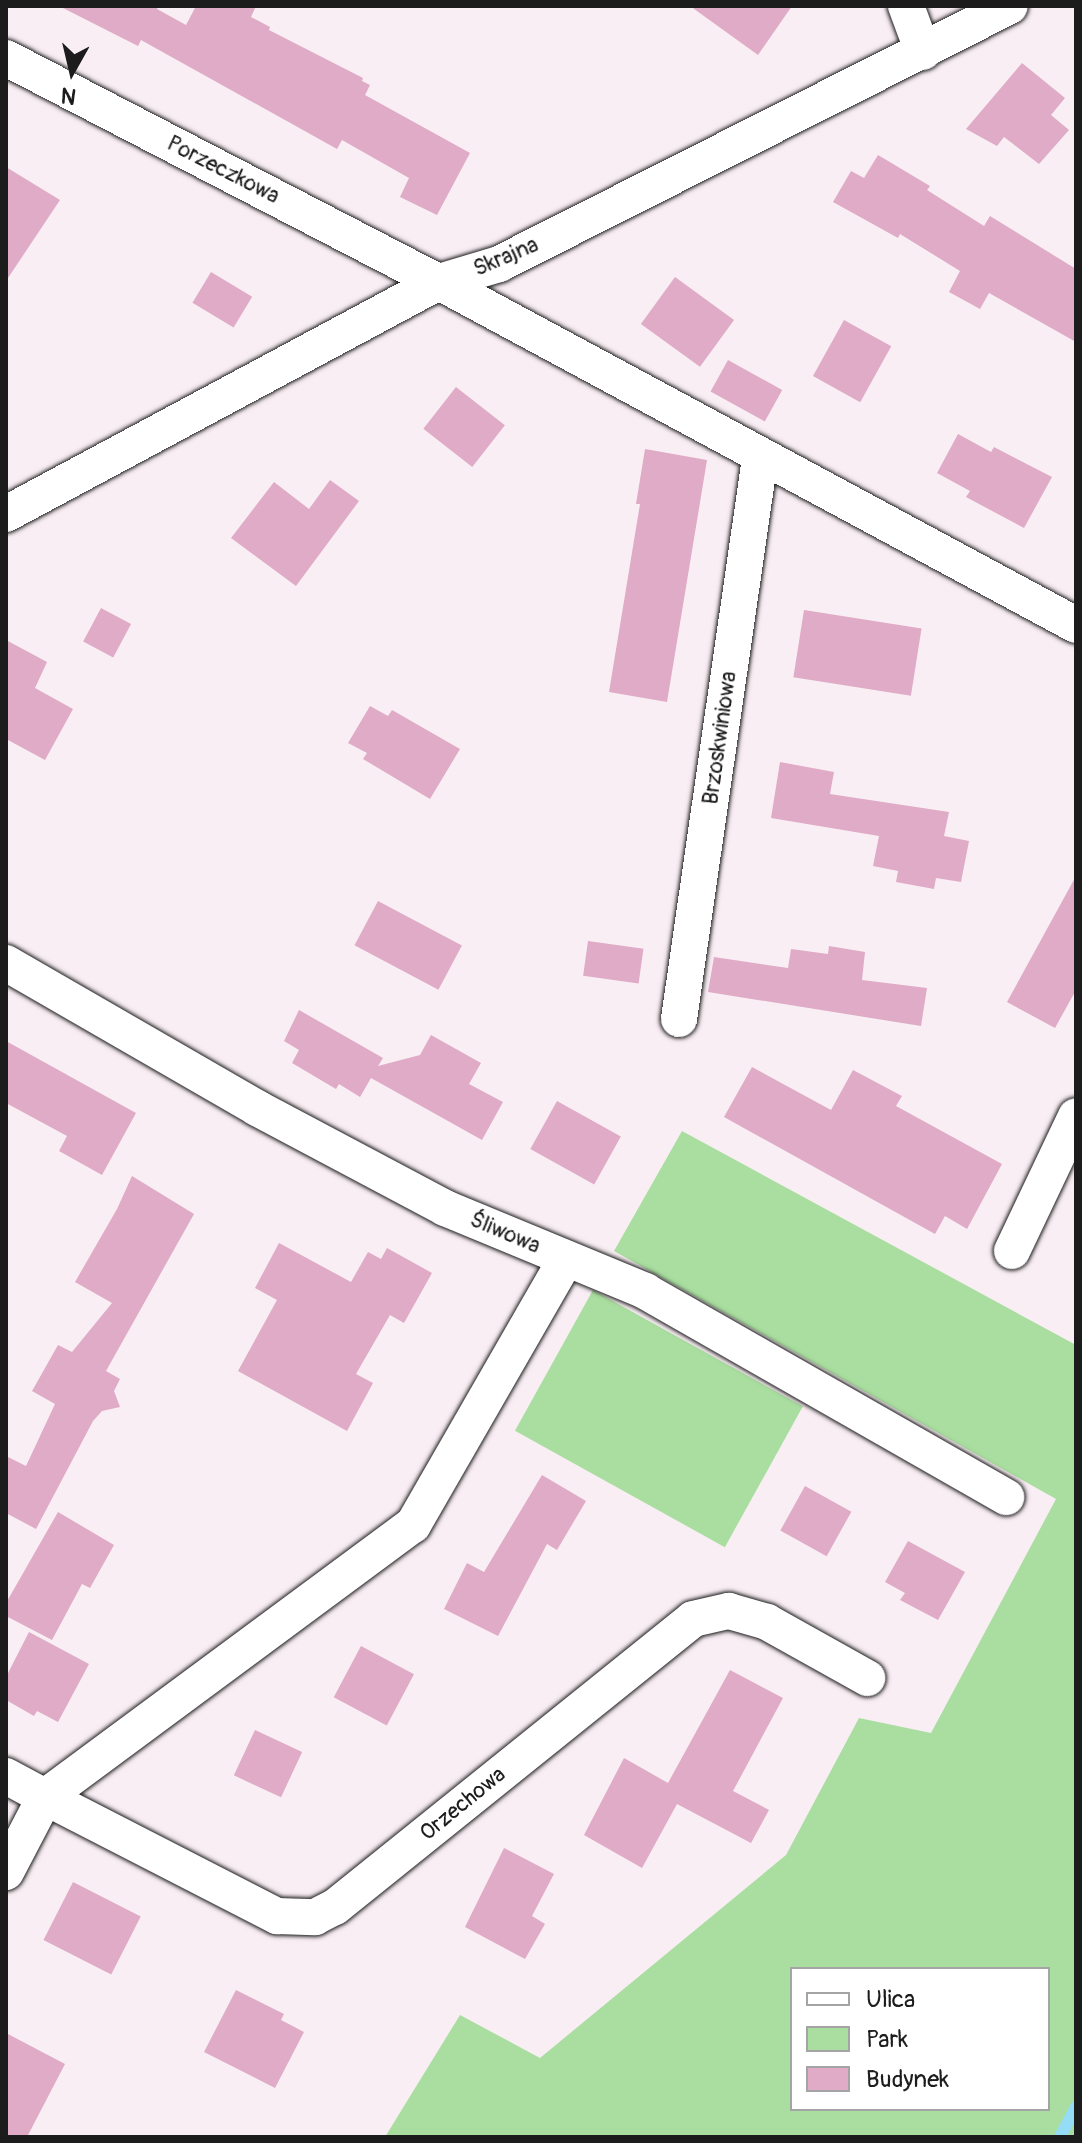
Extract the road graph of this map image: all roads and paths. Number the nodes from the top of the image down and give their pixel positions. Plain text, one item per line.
1 (906, 6) edge
2 (1010, 6) edge
3 (923, 52) junction
4 (6, 58) edge
5 (439, 282) junction
6 (760, 458) junction
7 (6, 514) edge
8 (1076, 625) edge
9 (6, 963) edge
10 (679, 1019) dead end
11 (1076, 1116) edge
12 (1012, 1251) dead end
13 (566, 1259) junction
14 (1006, 1497) dead end
15 (867, 1678) dead end
16 (6, 1776) edge
17 (45, 1797) junction
18 (6, 1872) edge

1 - 3 street
2 - 3 street, Skrajna
3 - 5 street, Skrajna
4 - 5 street, Porzeczkowa
5 - 6 street
5 - 7 street, Skrajna
6 - 8 street
6 - 10 street, Brzoskwiniowa
9 - 13 street, Śliwowa
11 - 12 street
13 - 14 street, Śliwowa
13 - 17 street
15 - 17 street, Orzechowa
16 - 17 street, Orzechowa
17 - 18 street

